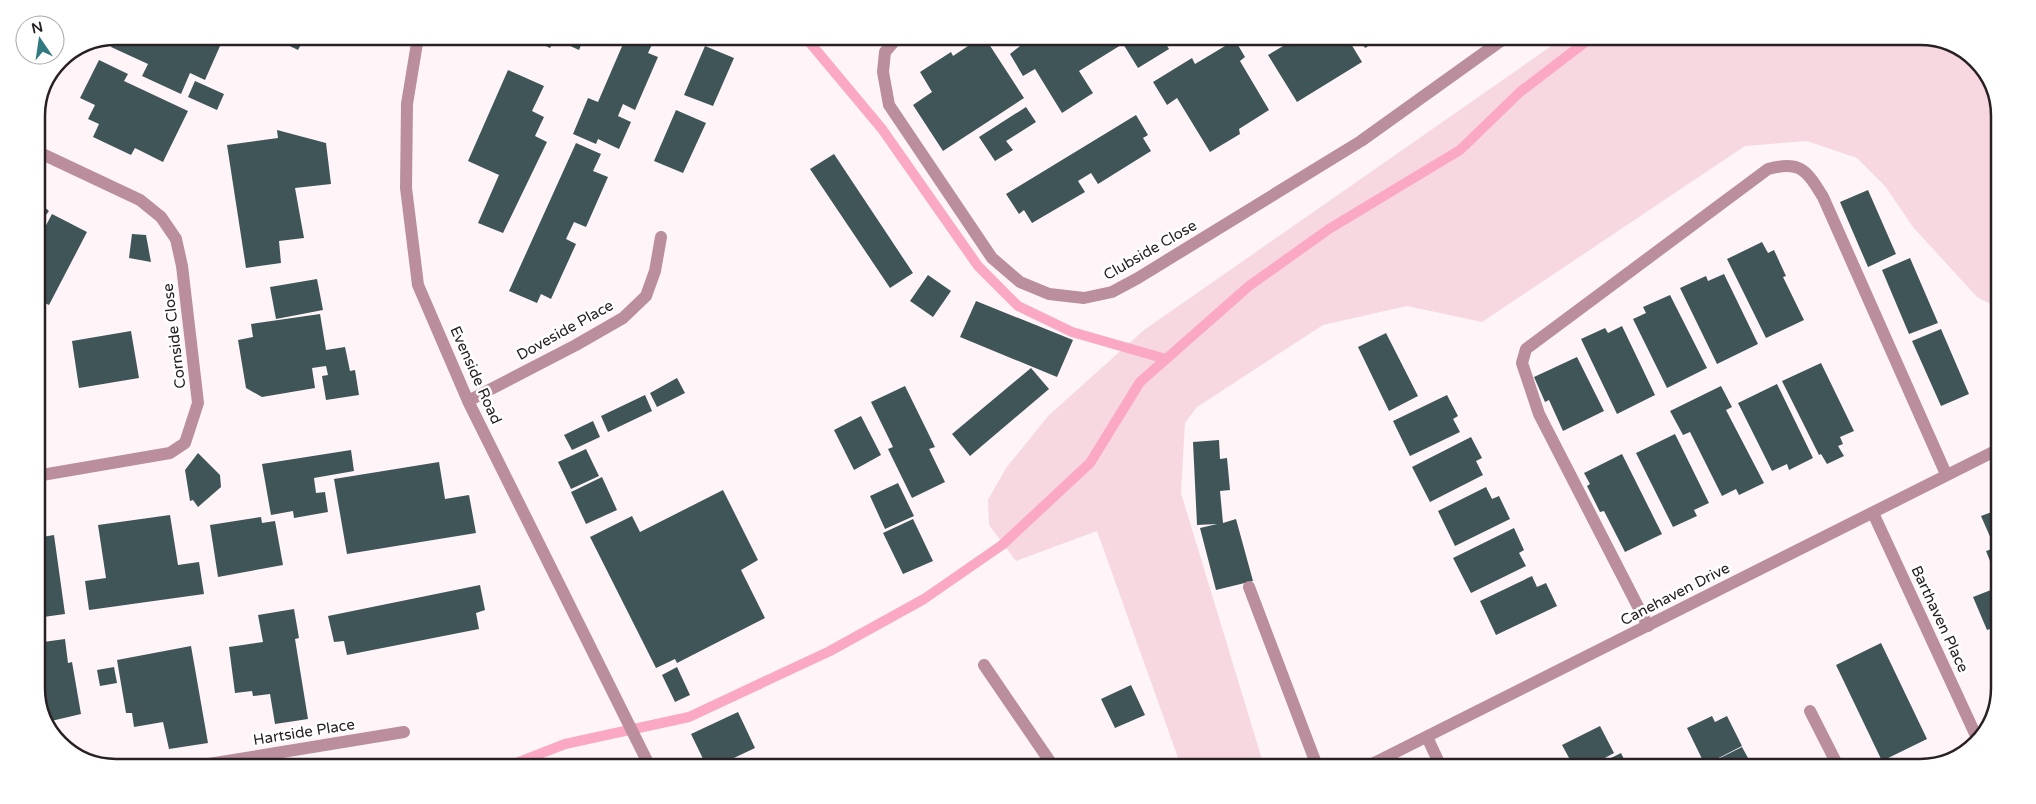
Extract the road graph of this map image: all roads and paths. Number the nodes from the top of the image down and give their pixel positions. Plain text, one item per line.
1 (417, 45) edge
2 (892, 45) edge
3 (1495, 45) edge
4 (45, 155) edge
5 (661, 237) dead end
6 (468, 401) junction
7 (1991, 453) edge
8 (45, 474) edge
9 (1946, 474) junction
10 (1873, 514) junction
11 (1249, 587) dead end
12 (1648, 626) junction
13 (984, 665) dead end
14 (1810, 711) dead end
15 (404, 732) dead end
16 (1975, 733) edge
17 (1426, 737) junction
18 (239, 759) edge
19 (646, 759) edge
20 (1047, 759) edge
21 (1314, 759) edge
22 (1382, 759) edge
23 (1438, 759) edge
24 (1834, 759) edge

1 - 6 street, Evenside Road
2 - 3 street, Clubside Close
4 - 8 street, Cornside Close
5 - 6 street, Doveside Place
6 - 19 street, Evenside Road
7 - 9 street, Canehaven Drive
9 - 10 street, Canehaven Drive
9 - 12 street
10 - 12 street, Canehaven Drive
10 - 16 street, Barthaven Place
11 - 21 street
12 - 17 street, Canehaven Drive
13 - 20 street
14 - 24 street
15 - 18 street, Hartside Place
17 - 22 street, Canehaven Drive
17 - 23 street

